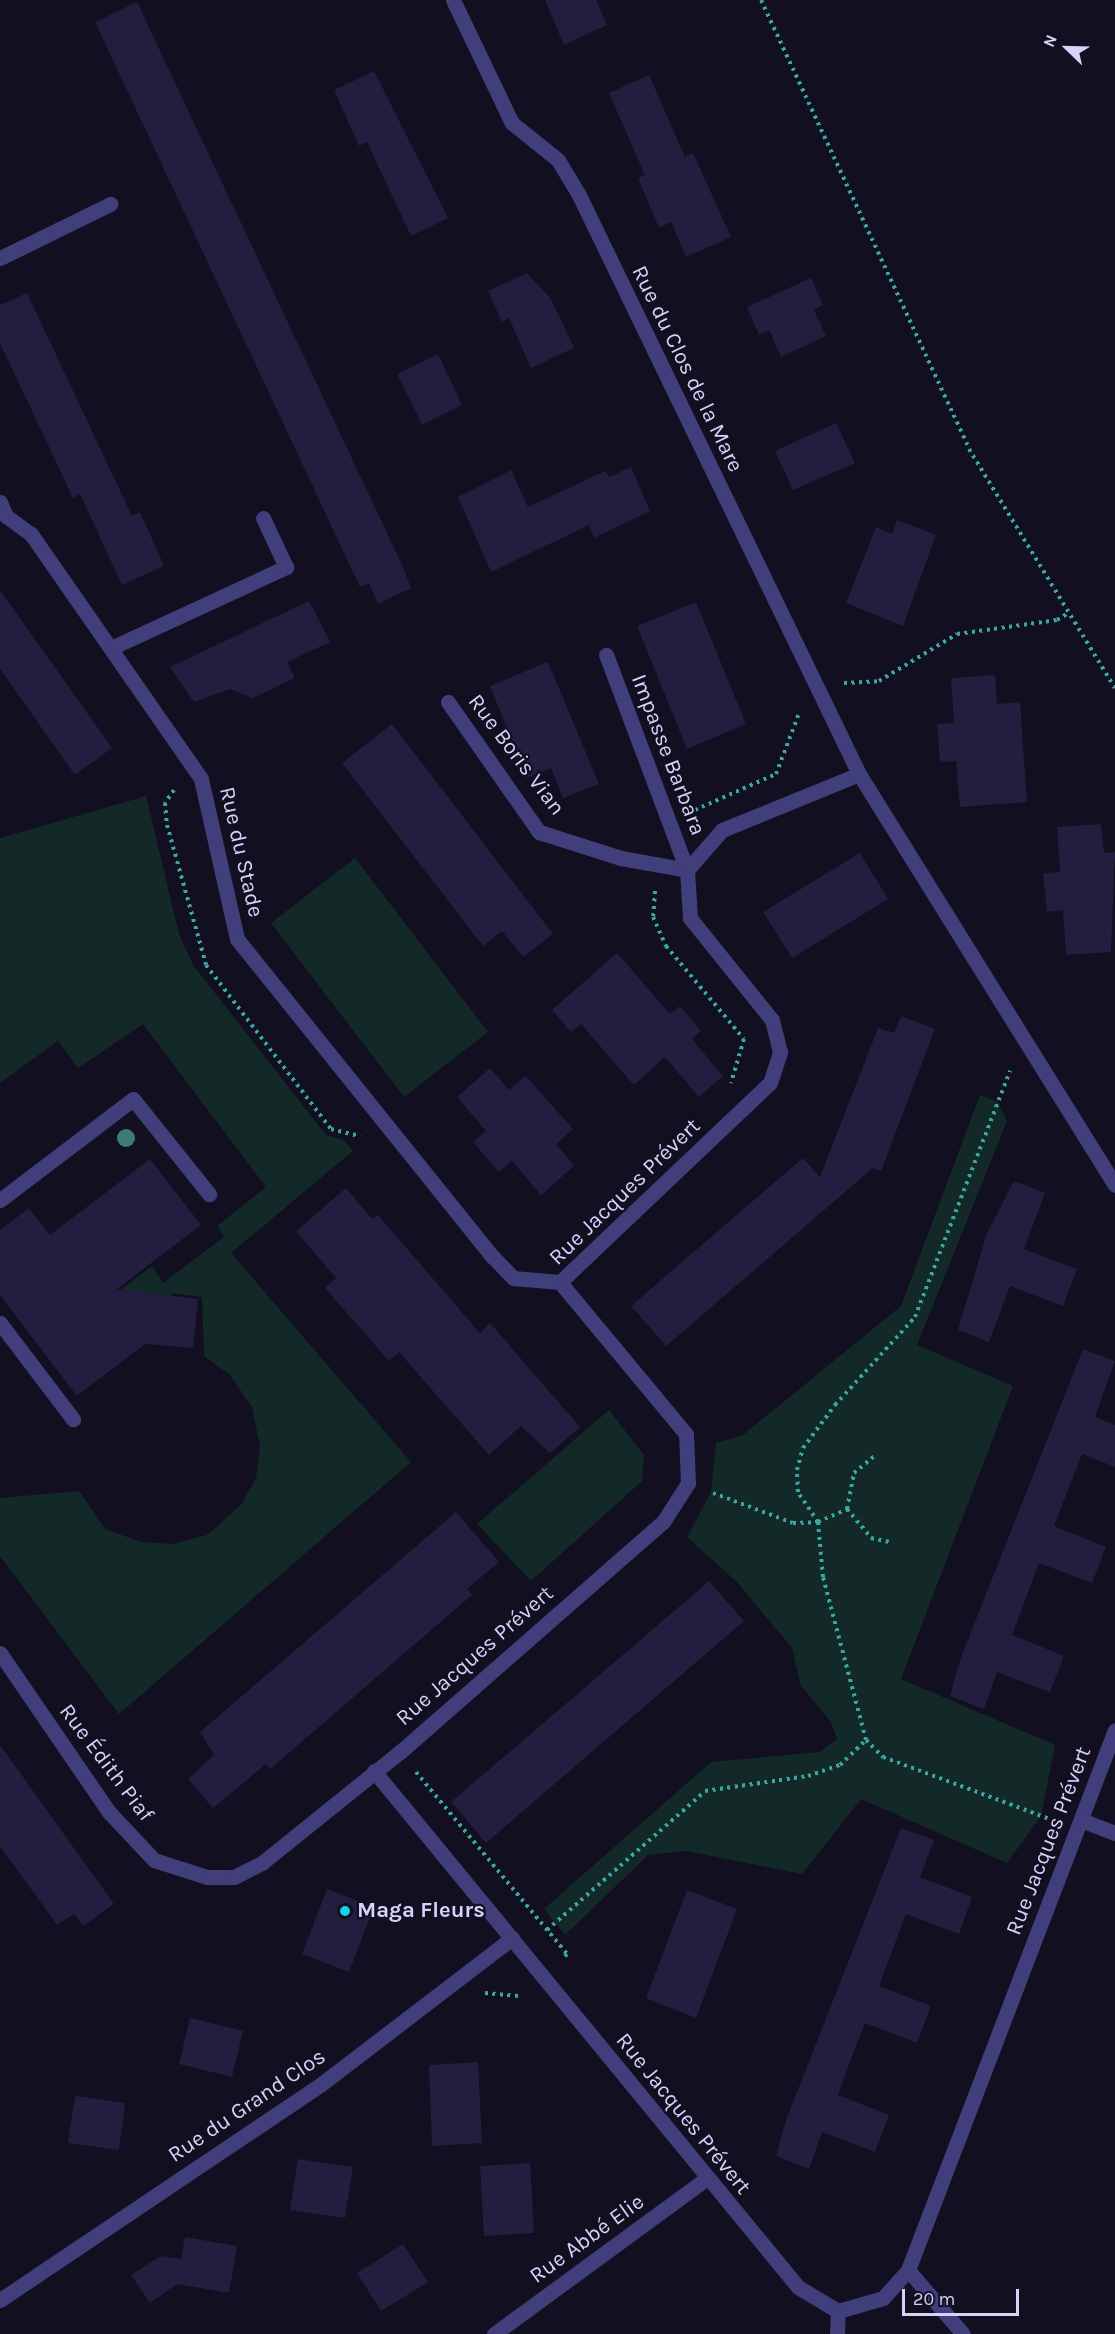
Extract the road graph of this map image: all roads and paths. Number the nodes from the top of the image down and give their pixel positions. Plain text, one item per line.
1 (453, 0) edge
2 (760, 0) edge
3 (110, 204) dead end
4 (0, 258) edge
5 (2, 513) edge
6 (263, 518) dead end
7 (1067, 614) junction
8 (113, 647) junction
9 (606, 656) dead end
10 (1115, 688) edge
11 (818, 690) junction
12 (448, 702) dead end
13 (859, 774) junction
14 (676, 840) junction
15 (664, 866) junction
16 (687, 870) junction
17 (1023, 1037) junction
18 (747, 1106) junction
19 (1115, 1185) edge
20 (209, 1194) dead end
21 (0, 1200) edge
22 (560, 1282) junction
23 (0, 1323) edge
24 (73, 1419) dead end
25 (877, 1455) dead end
26 (688, 1482) junction
27 (847, 1509) junction
28 (818, 1522) junction
29 (890, 1542) dead end
30 (0, 1653) edge
31 (1115, 1730) edge
32 (866, 1740) junction
33 (399, 1752) junction
34 (374, 1771) junction
35 (1080, 1825) junction
36 (1115, 1833) edge
37 (547, 1930) junction
38 (512, 1938) junction
39 (543, 1976) junction
40 (475, 2000) dead end
41 (706, 2179) junction
42 (908, 2270) junction
43 (0, 2300) edge
44 (838, 2311) junction
45 (494, 2334) edge
46 (837, 2334) edge
47 (963, 2334) edge

1 - 11 street, Rue du Clos de la Mare
2 - 7 path
3 - 4 street
5 - 8 street, Rue du Stade
6 - 8 street
7 - 10 path
7 - 11 path
8 - 22 street, Rue du Stade
9 - 14 street, Impasse Barbara
11 - 13 street, Rue du Clos de la Mare
11 - 14 path
12 - 15 street, Rue Boris Vian
13 - 16 street
13 - 17 street
14 - 16 street, Impasse Barbara
15 - 16 street, Rue Boris Vian
15 - 18 path
16 - 18 street, Rue Jacques Prévert
17 - 19 street
17 - 28 path
18 - 22 street, Rue Jacques Prévert
20 - 21 street
22 - 26 street, Rue Jacques Prévert
23 - 24 street
25 - 27 path
26 - 28 path
26 - 33 street, Rue Jacques Prévert
27 - 28 path
27 - 29 path
28 - 32 path
30 - 34 street, Rue Édith Piaf
31 - 35 street, Rue Jacques Prévert
32 - 35 path
32 - 37 path
33 - 34 street, Rue Jacques Prévert
33 - 37 path
34 - 38 street, Rue Jacques Prévert
35 - 36 street
35 - 42 street, Rue Jacques Prévert
37 - 39 path
38 - 39 street, Rue Jacques Prévert
38 - 43 street, Rue du Grand Clos
39 - 40 path
39 - 41 street, Rue Jacques Prévert
41 - 44 street, Rue Jacques Prévert
41 - 45 street, Rue Abbé Elie
42 - 44 street, Rue Jacques Prévert
42 - 47 street
44 - 46 street

